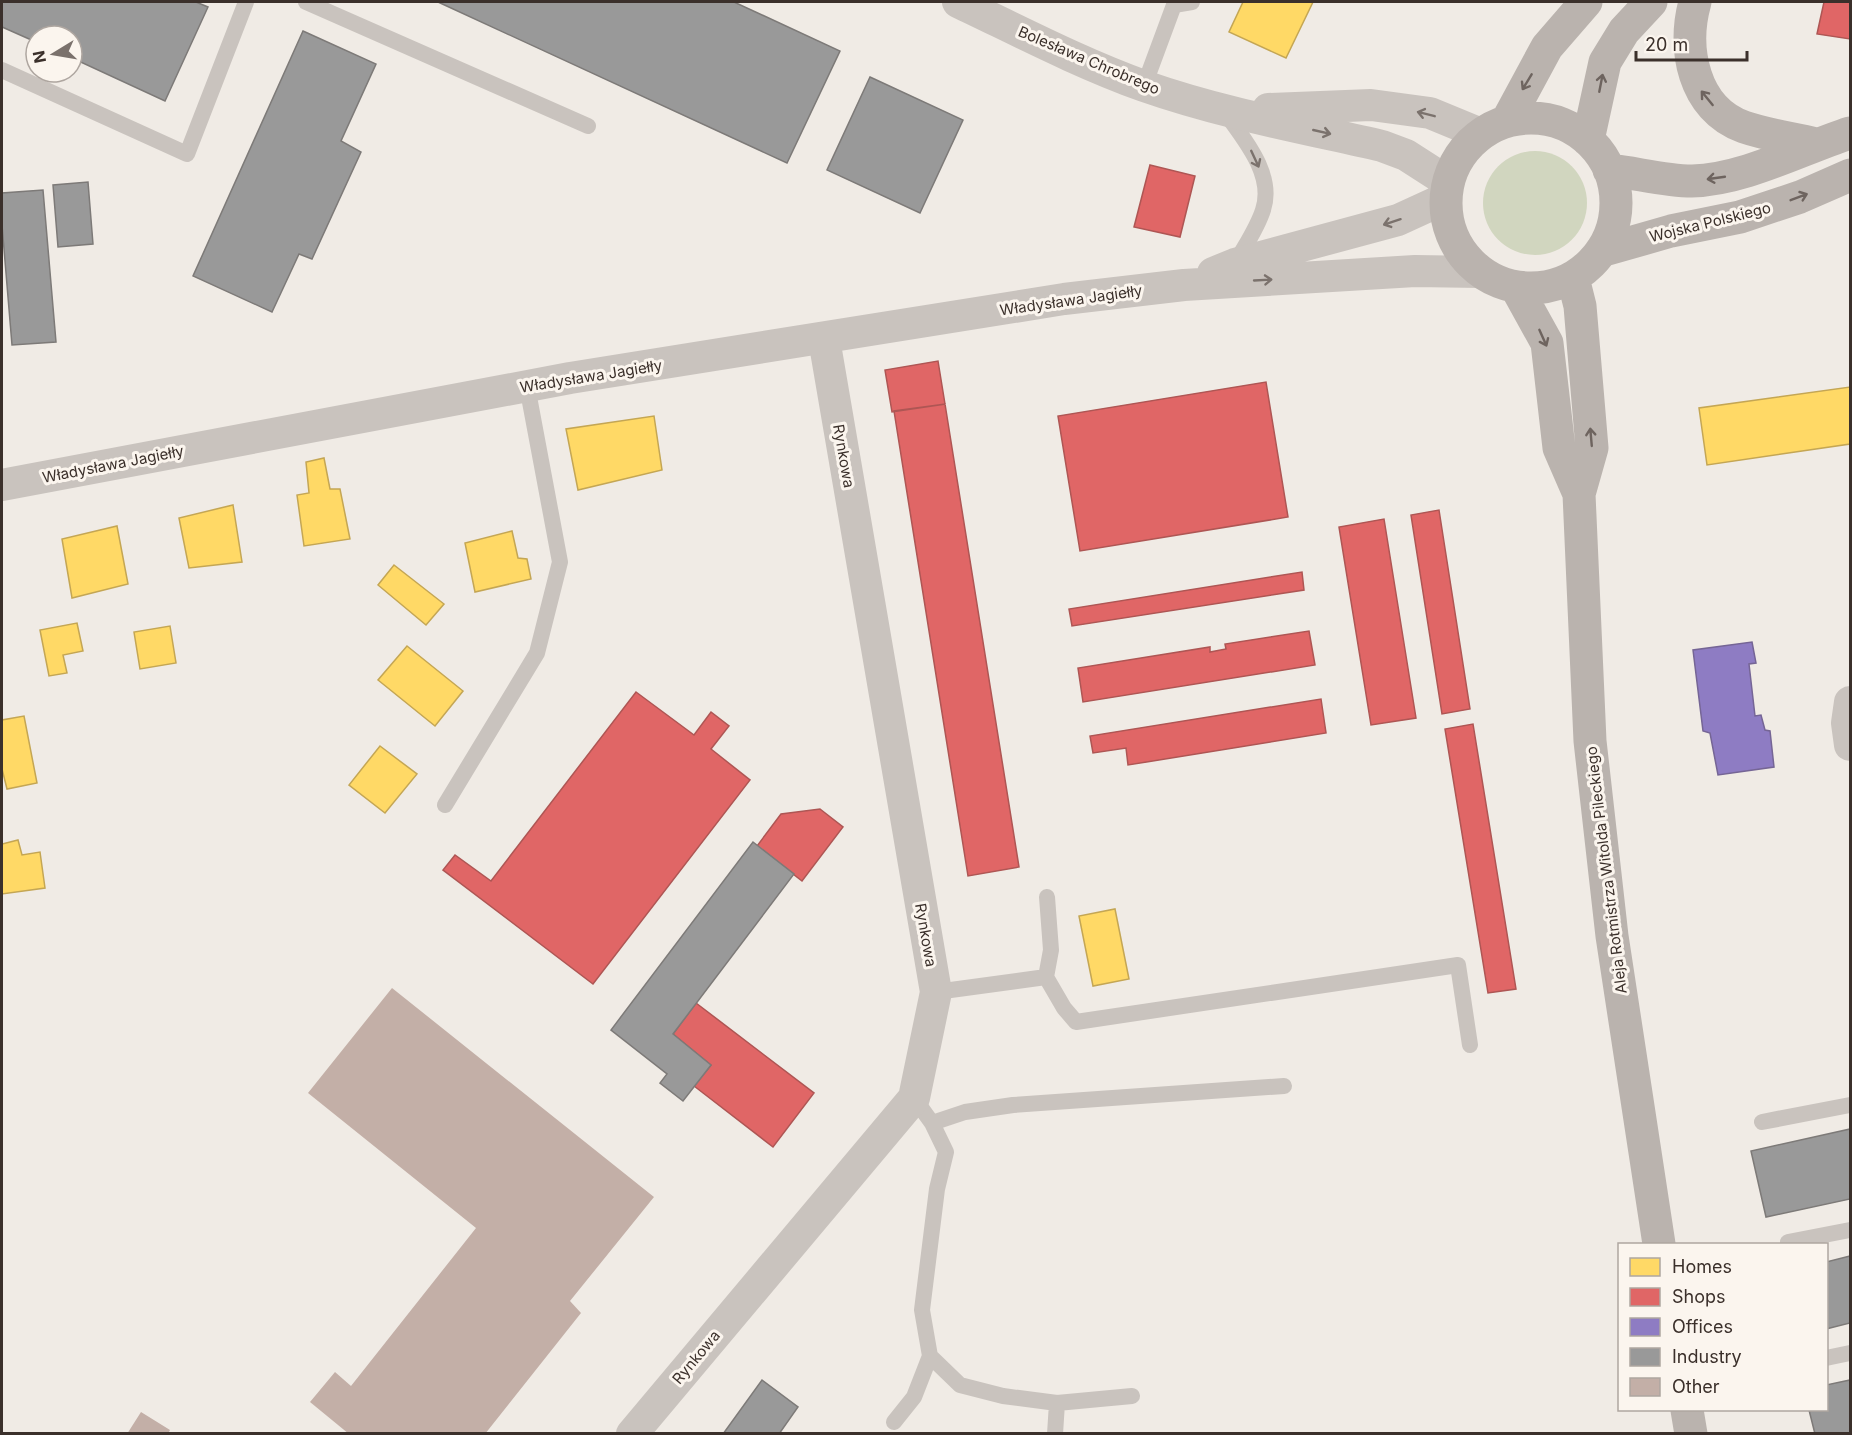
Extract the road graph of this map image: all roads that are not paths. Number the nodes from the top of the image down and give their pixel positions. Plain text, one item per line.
1 (246, 2) edge
2 (306, 2) edge
3 (958, 2) edge
4 (1192, 2) edge
5 (1586, 2) edge
6 (1651, 2) edge
7 (1695, 2) edge
8 (1174, 3) edge
9 (2, 70) edge
10 (1144, 86) junction
11 (1224, 110) junction
12 (588, 126) dead end
13 (1494, 127) junction
14 (1851, 133) edge
15 (1588, 140) junction
16 (1816, 144) junction
17 (1609, 170) junction
18 (1851, 175) edge
19 (1447, 190) junction
20 (1601, 251) junction
21 (1235, 264) junction
22 (1481, 272) junction
23 (1573, 278) junction
24 (1184, 285) junction
25 (1516, 287) junction
26 (824, 339) junction
27 (527, 386) junction
28 (2, 485) edge
29 (1580, 494) junction
30 (1851, 702) edge
31 (1851, 745) edge
32 (445, 805) dead end
33 (1047, 897) dead end
34 (1046, 977) junction
35 (936, 992) junction
36 (1470, 1045) dead end
37 (1284, 1086) dead end
38 (914, 1098) junction
39 (1851, 1105) edge
40 (1762, 1122) dead end
41 (933, 1123) junction
42 (1851, 1230) edge
43 (1788, 1242) dead end
44 (1659, 1243) edge
45 (1851, 1353) edge
46 (930, 1356) junction
47 (1828, 1358) edge
48 (1132, 1396) dead end
49 (1057, 1403) junction
50 (1687, 1411) edge
51 (894, 1422) dead end
52 (632, 1434) edge
53 (1055, 1434) edge
54 (1691, 1434) edge

1 - 9 lane
2 - 12 lane
3 - 10 street, Bolesława Chrobrego
4 - 8 lane
5 -> 13 street
15 -> 6 street
16 -> 7 street
8 - 10 lane
10 - 11 street, Bolesława Chrobrego
13 -> 11 street, Bolesława Chrobrego
11 -> 19 street, Bolesława Chrobrego
11 -> 21 lane
13 - 15 street
13 - 19 street
14 - 16 street
15 - 17 street
16 -> 17 street
17 - 20 street
20 -> 18 street, Wojska Polskiego
19 -> 21 street, Władysława Jagiełły
19 - 22 street
20 - 23 street
21 - 24 street, Władysława Jagiełły
24 -> 22 street, Władysława Jagiełły
22 - 25 street
23 - 25 street
29 -> 23 street, Aleja Rotmistrza Witolda Pileckiego
24 - 26 street, Władysława Jagiełły
25 -> 29 street, Aleja Rotmistrza Witolda Pileckiego
26 - 27 street, Władysława Jagiełły
26 - 35 street, Rynkowa
27 - 28 street, Władysława Jagiełły
27 - 32 lane
29 - 44 street, Aleja Rotmistrza Witolda Pileckiego
30 - 31 street
33 - 34 lane
34 - 35 lane
34 - 36 lane
35 - 38 street, Rynkowa
37 - 41 lane
38 - 41 lane
38 - 52 street, Rynkowa
39 - 40 lane
41 - 46 lane
42 - 43 lane
45 - 47 lane
46 - 49 lane
46 - 51 lane
48 - 49 lane
49 - 53 lane
50 - 54 street

